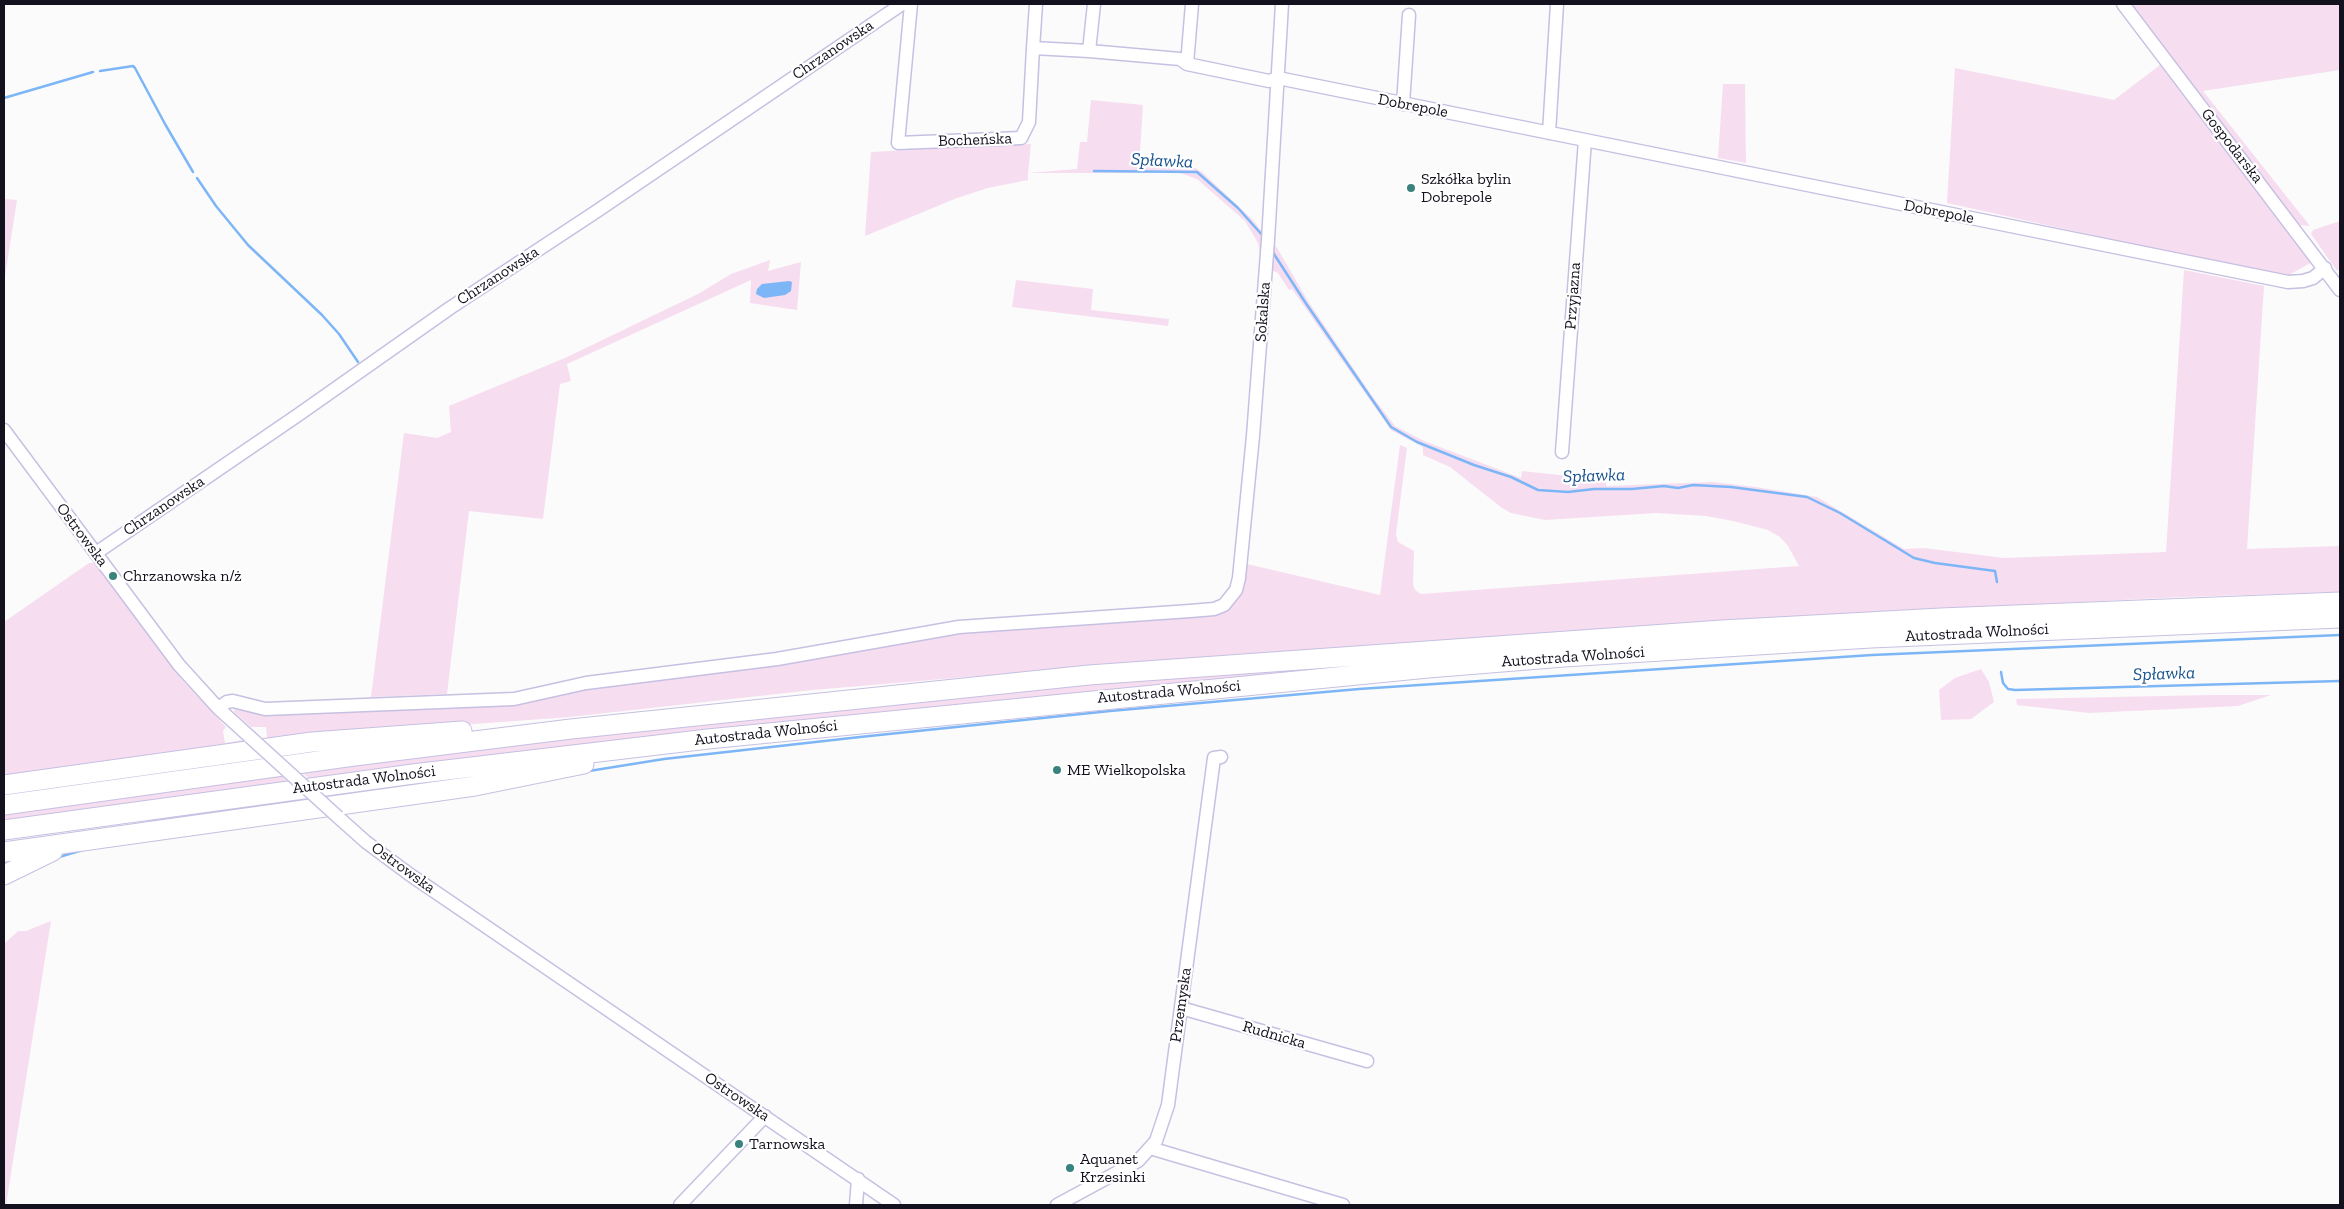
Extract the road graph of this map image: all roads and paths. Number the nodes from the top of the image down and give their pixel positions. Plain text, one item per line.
1 (902, 4) edge
2 (911, 4) edge
3 (1036, 4) edge
4 (1094, 4) edge
5 (1192, 4) edge
6 (1282, 4) edge
7 (1557, 4) edge
8 (2123, 4) edge
9 (1409, 14) dead end
10 (1033, 48) junction
11 (1089, 50) junction
12 (1187, 64) junction
13 (1278, 78) junction
14 (1403, 104) junction
15 (1549, 133) junction
16 (1584, 140) junction
17 (2325, 268) junction
18 (2340, 290) edge
19 (4, 430) edge
20 (1562, 452) dead end
21 (96, 553) junction
22 (2340, 602) edge
23 (2340, 618) edge
24 (218, 708) junction
25 (571, 729) junction
26 (708, 739) junction
27 (1222, 757) dead end
28 (53, 777) junction
29 (4, 780) edge
30 (4, 785) edge
31 (4, 805) edge
32 (4, 830) edge
33 (102, 837) junction
34 (4, 852) edge
35 (4, 875) edge
36 (1181, 1008) junction
37 (1367, 1061) dead end
38 (765, 1116) junction
39 (1150, 1148) junction
40 (858, 1179) junction
41 (680, 1205) edge
42 (856, 1205) edge
43 (894, 1205) edge
44 (1057, 1205) edge
45 (1343, 1205) edge

1 - 21 street, Chrzanowska
2 - 10 street, Bocheńska
3 - 10 street, Bocheńska
4 - 11 street
5 - 12 street
6 - 13 street, Sokalska
7 - 15 street
8 - 17 street, Gospodarska
9 - 14 street
10 - 11 street
11 - 12 street
12 - 13 street
13 - 14 street, Dobrepole
13 - 24 street, Sokalska
14 - 15 street, Dobrepole
15 - 16 street, Dobrepole
16 - 17 street, Dobrepole
16 - 20 street, Przyjazna
17 - 18 street, Gospodarska
19 - 21 street, Ostrowska
21 - 24 street, Ostrowska
22 - 25 highway, Autostrada Wolności
23 - 26 highway, Autostrada Wolności
24 - 38 street, Ostrowska, bridge
25 - 28 highway
25 - 31 highway, Autostrada Wolności
26 - 32 highway, Autostrada Wolności
26 - 33 highway
27 - 36 street, Przemyska
28 - 29 highway
28 - 30 highway
33 - 34 highway
33 - 35 highway
36 - 37 street, Rudnicka
36 - 39 street, Przemyska
38 - 40 street, Ostrowska
38 - 41 street
39 - 44 street, Przemyska
39 - 45 street
40 - 42 street
40 - 43 street, Ostrowska

